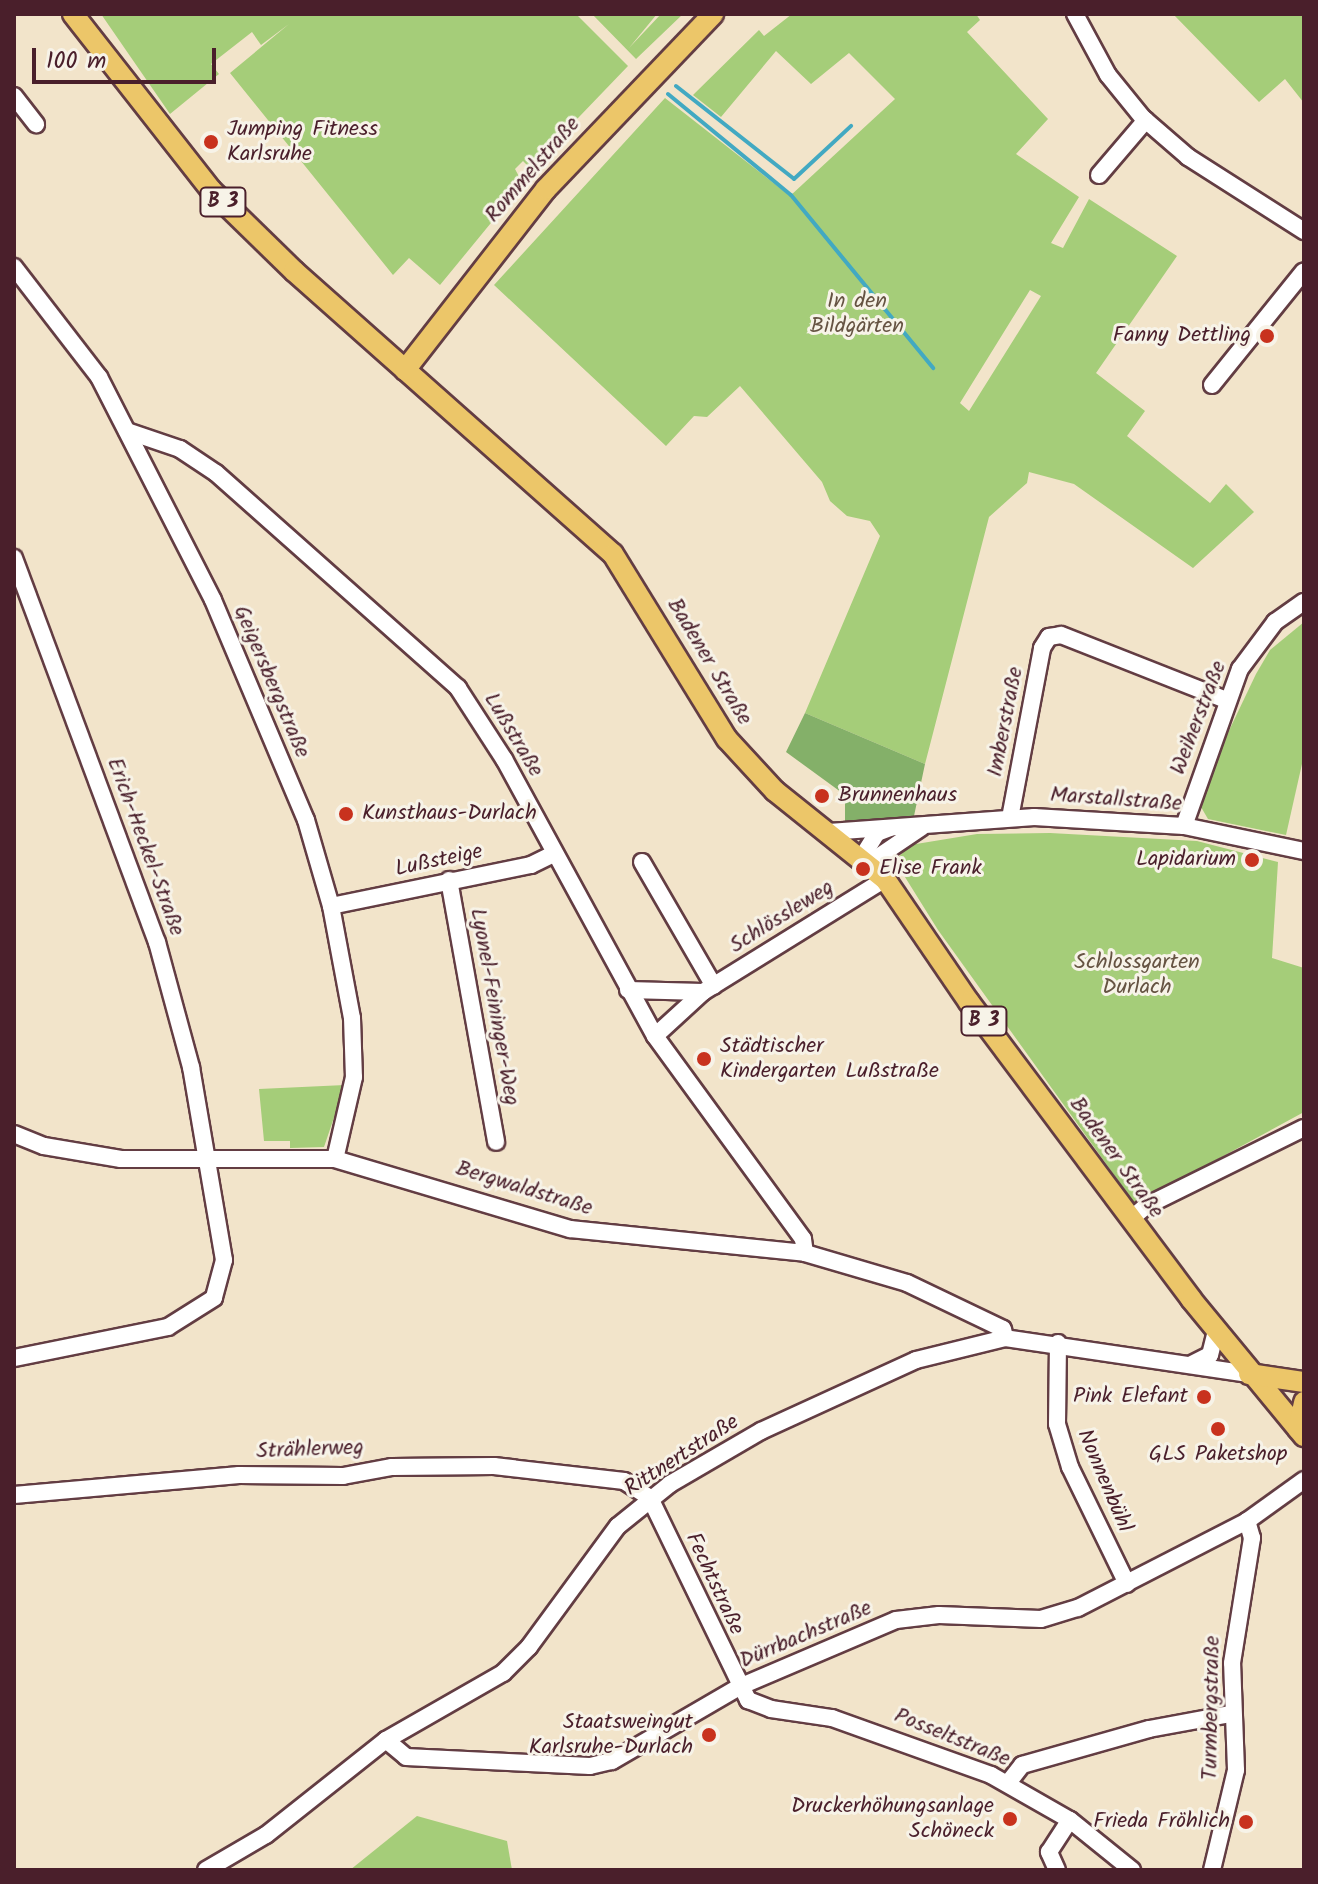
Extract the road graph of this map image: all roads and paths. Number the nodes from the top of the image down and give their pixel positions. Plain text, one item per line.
1 (73, 14) edge
2 (713, 14) edge
3 (1075, 14) edge
4 (14, 96) edge
5 (1146, 120) junction
6 (36, 124) dead end
7 (1099, 175) dead end
8 (1304, 231) edge
9 (14, 267) edge
10 (1304, 271) edge
11 (405, 370) junction
12 (1212, 385) dead end
13 (127, 431) junction
14 (163, 445) junction
15 (146, 469) junction
16 (14, 558) edge
17 (1304, 602) edge
18 (1226, 700) junction
19 (1010, 818) junction
20 (923, 826) junction
21 (1184, 826) junction
22 (892, 827) junction
23 (829, 832) junction
24 (1304, 851) edge
25 (554, 854) junction
26 (866, 860) junction
27 (642, 862) dead end
28 (885, 879) junction
29 (449, 880) junction
30 (331, 906) junction
31 (708, 989) junction
32 (628, 990) junction
33 (655, 1036) junction
34 (1304, 1128) edge
35 (14, 1134) edge
36 (496, 1142) dead end
37 (209, 1158) junction
38 (335, 1159) junction
39 (1131, 1219) junction
40 (805, 1253) junction
41 (1216, 1331) junction
42 (1005, 1338) junction
43 (1058, 1343) junction
44 (14, 1358) edge
45 (1192, 1364) junction
46 (1249, 1374) junction
47 (1304, 1382) edge
48 (1304, 1402) edge
49 (1301, 1432) edge
50 (1304, 1480) edge
51 (14, 1495) edge
52 (650, 1498) junction
53 (1247, 1521) junction
54 (1127, 1584) junction
55 (739, 1687) junction
56 (1230, 1714) junction
57 (386, 1740) junction
58 (1008, 1783) junction
59 (1070, 1820) junction
60 (206, 1870) edge
61 (1057, 1870) edge
62 (1132, 1870) edge
63 (1212, 1870) edge

1 - 11 main road, Badener Straße / B 3
2 - 11 main road, Rommelstraße
3 - 5 street
4 - 6 street
5 - 7 street
5 - 8 street
9 - 13 street, Geigersbergstraße
10 - 12 street
11 - 23 main road, Badener Straße / B 3
13 - 14 street, Lußstraße
13 - 15 street, Geigersbergstraße
14 - 15 street
14 - 25 street, Lußstraße
15 - 30 street, Geigersbergstraße
16 - 37 street, Erich-Heckel-Straße
17 - 18 street, Weiherstraße
18 - 19 street, Imberstraße
18 - 21 street, Weiherstraße
19 - 20 street, Marstallstraße
19 - 21 street, Marstallstraße
20 - 22 street, Marstallstraße
20 - 26 street, Marstallstraße
21 - 24 street, Marstallstraße
22 - 23 street, Marstallstraße
22 - 26 street
23 - 26 main road, Badener Straße / B 3
25 - 29 street, Lußsteige
25 - 32 street, Lußstraße
26 - 28 main road, Badener Straße / B 3
27 - 31 street
28 - 31 street, Schlössleweg
28 - 39 main road, Badener Straße / B 3
29 - 30 street, Lußsteige
29 - 36 street, Lyonel-Feininger-Weg
30 - 38 street, Geigersbergstraße
31 - 32 street
31 - 33 street, Schlössleweg
32 - 33 street, Lußstraße
33 - 40 street, Lußstraße
34 - 39 street
35 - 37 street, Bergwaldstraße
37 - 38 street, Bergwaldstraße
37 - 44 street, Erich-Heckel-Straße
38 - 40 street, Bergwaldstraße
39 - 41 main road, Badener Straße / B 3
40 - 42 street, Bergwaldstraße
41 - 45 street
41 - 46 main road, Badener Straße / B 3
42 - 43 street, Rittnertstraße
42 - 52 street, Rittnertstraße
43 - 45 street, Rittnertstraße
43 - 54 street, Nonnenbühl
45 - 46 street, Rittnertstraße
46 - 47 main road
46 - 49 main road, B 3
48 - 49 main road
50 - 53 street
51 - 52 street, Strählerweg
52 - 55 street, Fechtstraße
52 - 57 street, Rittnertstraße
53 - 54 street, Dürrbachstraße
53 - 56 street, Turmbergstraße
54 - 55 street, Dürrbachstraße
55 - 57 street, Dürrbachstraße
55 - 58 street, Posseltstraße
56 - 58 street
56 - 63 street, Turmbergstraße
57 - 60 street, Rittnertstraße
58 - 59 street, Posseltstraße
59 - 61 street
59 - 62 street, Posseltstraße

